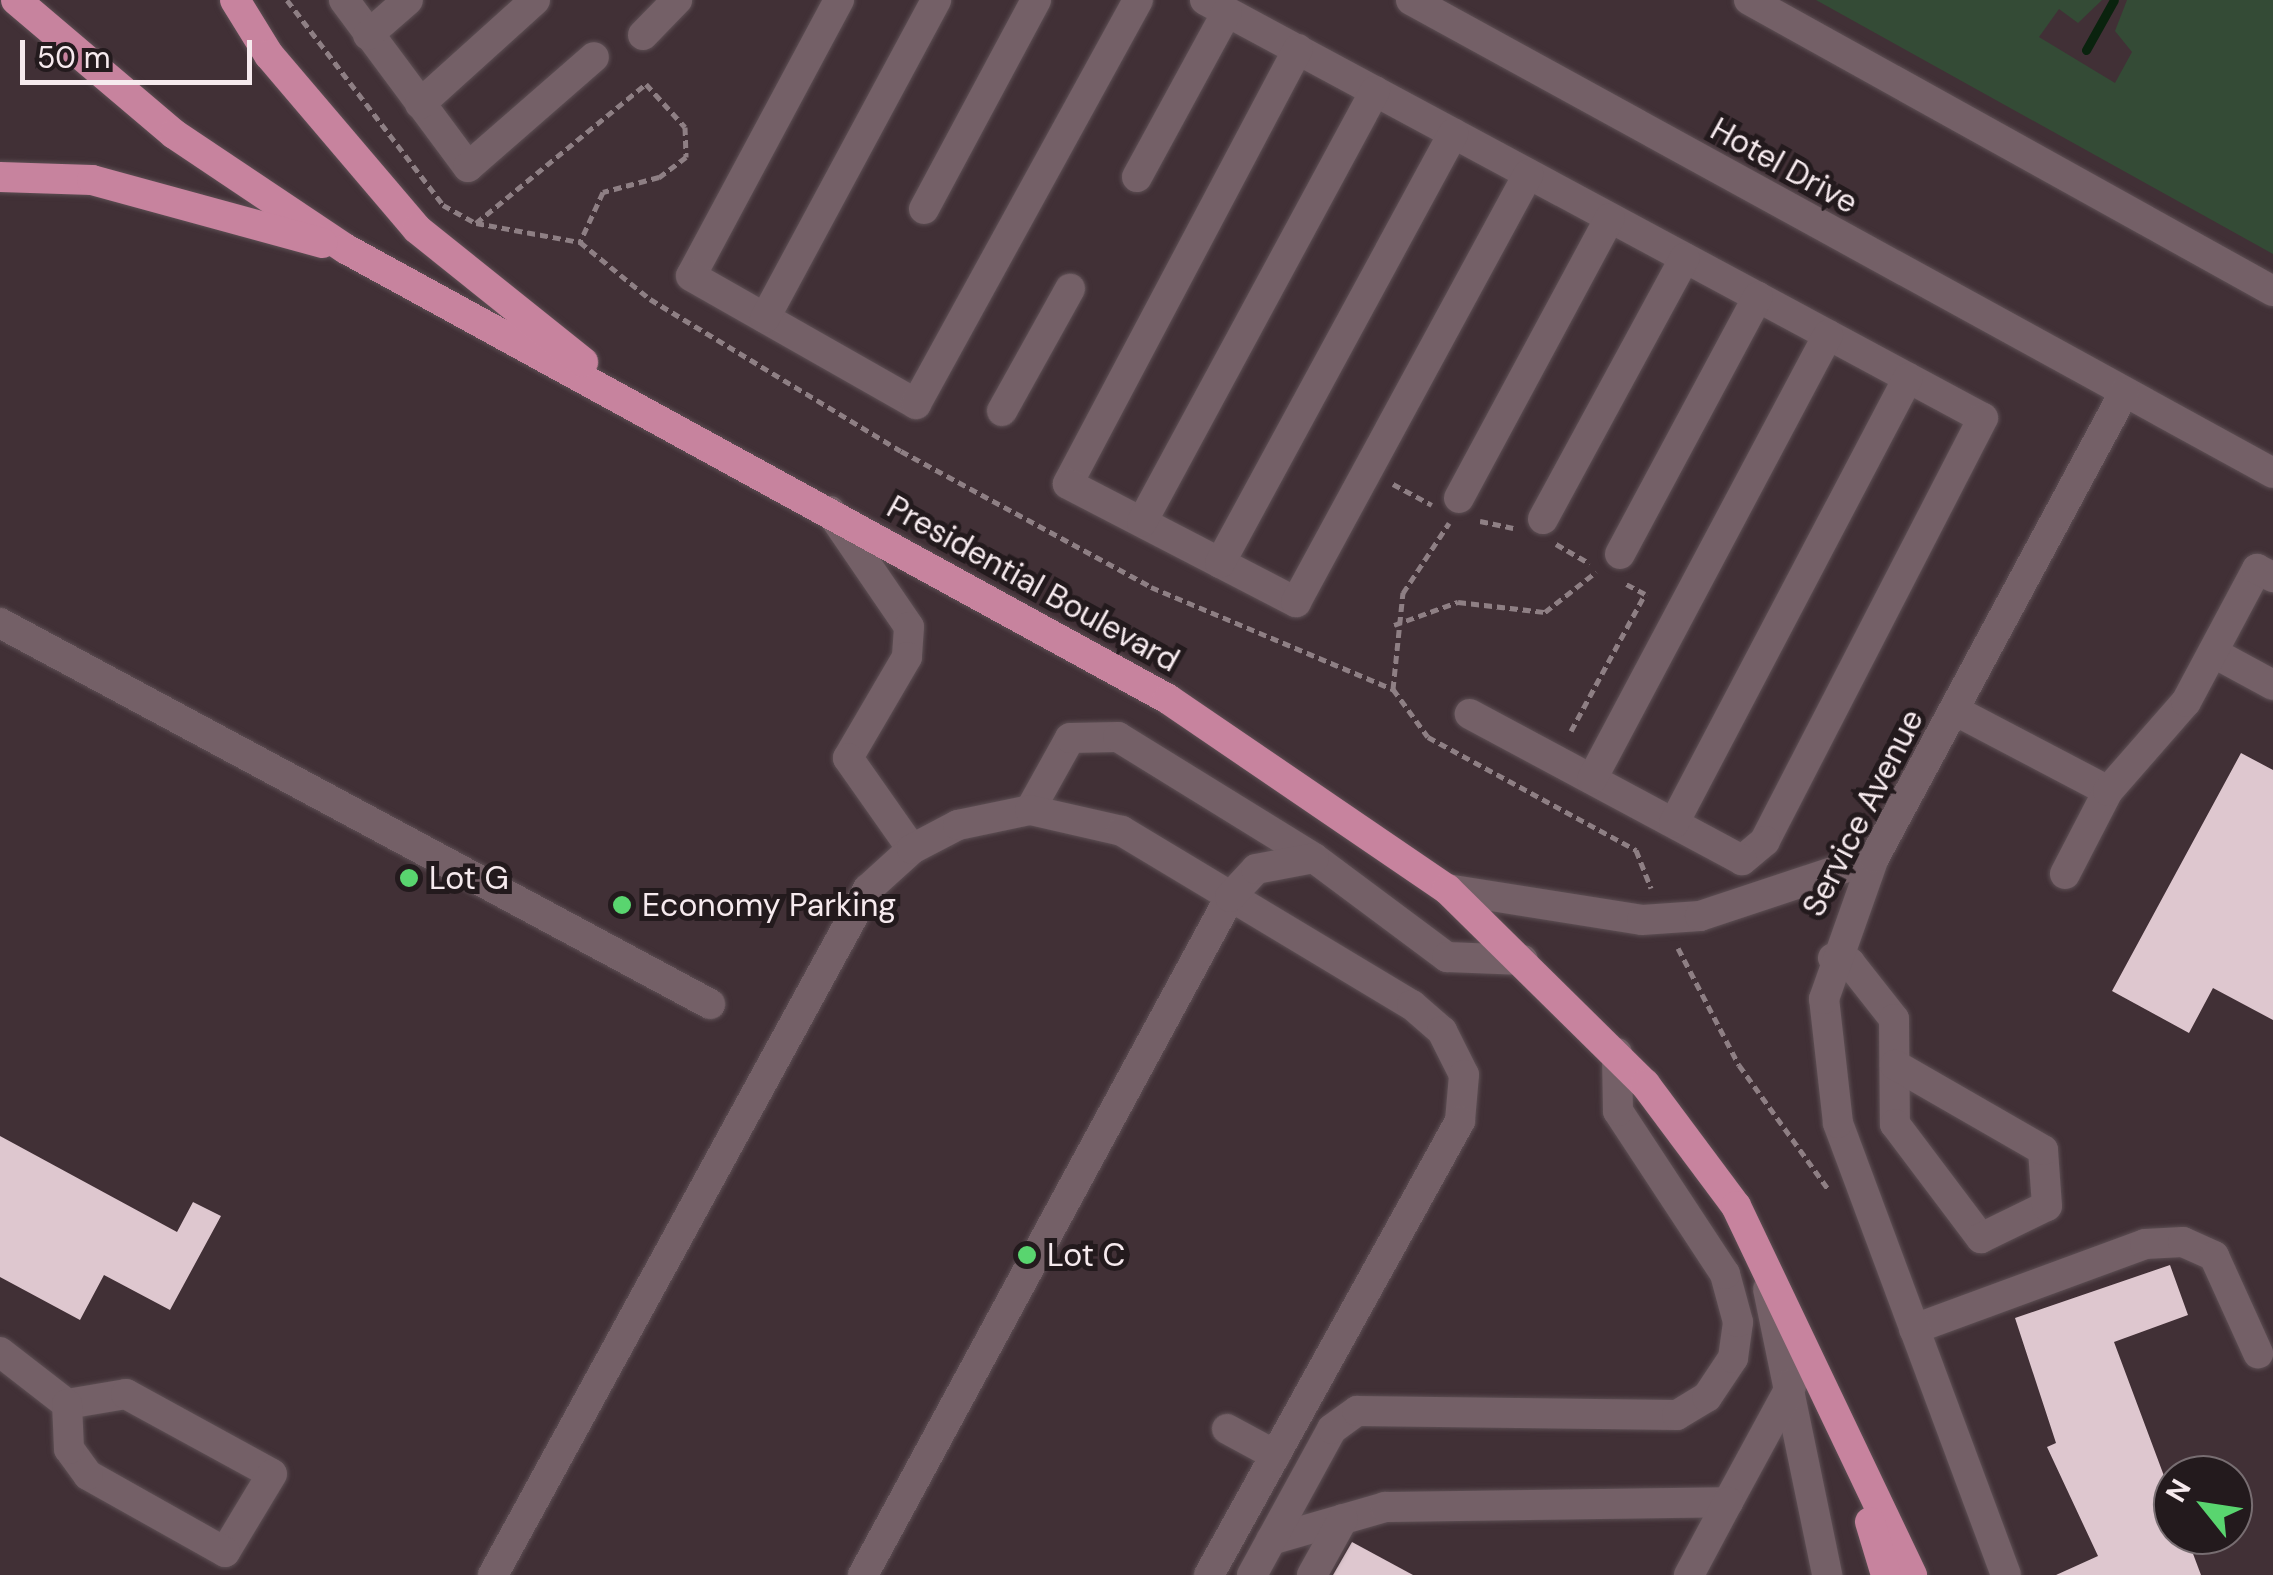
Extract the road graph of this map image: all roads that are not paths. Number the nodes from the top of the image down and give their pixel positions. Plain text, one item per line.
1 (16, 0) edge
2 (235, 0) edge
3 (344, 0) edge
4 (408, 0) edge
5 (535, 0) edge
6 (677, 0) edge
7 (839, 0) edge
8 (936, 0) edge
9 (1036, 0) edge
10 (1138, 0) edge
11 (1410, 0) edge
12 (1749, 0) edge
13 (1216, 6) edge
14 (644, 34) dead end
15 (368, 35) junction
16 (1298, 50) junction
17 (594, 58) dead end
18 (1375, 91) junction
19 (420, 104) junction
20 (1453, 133) junction
21 (1528, 174) junction
22 (0, 177) edge
23 (1137, 177) dead end
24 (924, 209) dead end
25 (1610, 218) junction
26 (346, 250) junction
27 (1685, 258) junction
28 (1070, 290) dead end
29 (2273, 290) edge
30 (1758, 298) junction
31 (765, 318) junction
32 (1828, 335) junction
33 (1908, 378) junction
34 (2124, 393) junction
35 (644, 411) junction
36 (1002, 411) dead end
37 (2273, 473) edge
38 (1464, 509) road end
39 (830, 511) junction
40 (1142, 522) junction
41 (1538, 530) road end
42 (1609, 562) road end
43 (1220, 563) junction
44 (2273, 577) edge
45 (0, 623) edge
46 (2214, 653) junction
47 (2273, 685) edge
48 (1954, 710) junction
49 (1470, 714) dead end
50 (1592, 779) junction
51 (2108, 790) junction
52 (1030, 810) junction
53 (1674, 824) junction
54 (912, 849) junction
55 (1314, 858) junction
56 (1874, 858) junction
57 (2065, 874) dead end
58 (1446, 889) junction
59 (1230, 897) junction
60 (1833, 958) junction
61 (1522, 960) junction
62 (710, 1004) dead end
63 (1617, 1054) junction
64 (1895, 1065) junction
65 (1758, 1248) junction
66 (1914, 1329) junction
67 (0, 1352) edge
68 (2258, 1353) dead end
69 (1792, 1384) junction
70 (67, 1404) junction
71 (1838, 1419) junction
72 (1226, 1428) dead end
73 (1275, 1454) junction
74 (1728, 1502) junction
75 (1343, 1519) junction
76 (1271, 1540) junction
77 (493, 1575) edge
78 (862, 1575) edge
79 (1210, 1575) edge
80 (1252, 1575) edge
81 (1312, 1575) edge
82 (1689, 1575) edge
83 (1826, 1575) edge
84 (1886, 1575) edge
85 (1912, 1575) edge
86 (2006, 1575) edge

1 - 26 main road, Presidential Boulevard
2 - 35 main road
3 - 15 street
4 - 15 street
5 - 19 street
6 - 14 street
7 - 31 street
8 - 31 street
9 - 24 street
10 - 31 street
11 - 34 street, Hotel Drive
12 - 29 street
13 - 16 street
13 - 23 street
15 - 19 street
16 - 18 street
16 - 40 street
17 - 19 street
18 - 20 street
18 - 40 street
20 - 21 street
20 - 43 street
21 - 25 street
21 - 43 street
22 - 26 main road
25 - 27 street
25 - 38 street
26 - 35 main road, Presidential Boulevard
27 - 30 street
27 - 41 street
28 - 36 street
30 - 32 street
30 - 42 street
32 - 33 street
32 - 50 street
33 - 53 street
33 - 53 street
34 - 37 street, Hotel Drive
34 - 48 street, Service Avenue
35 - 39 main road, Presidential Boulevard
39 - 54 street
39 - 58 main road, Presidential Boulevard
40 - 43 street
44 - 46 street
45 - 62 street
46 - 47 street
46 - 51 street
48 - 51 street
48 - 56 street, Service Avenue
49 - 50 street
50 - 53 street
51 - 57 street
52 - 54 street
52 - 55 street
52 - 59 street
54 - 77 street
55 - 59 street
55 - 61 street
56 - 58 street
56 - 60 street, Service Avenue
58 - 61 main road, Presidential Boulevard
59 - 73 street
59 - 78 street
60 - 64 street
60 - 66 street, Service Avenue
61 - 63 main road, Presidential Boulevard
63 - 65 main road, Presidential Boulevard
63 - 76 street
64 - 64 street
65 - 69 street
65 - 71 main road, Presidential Boulevard
66 - 68 street
66 - 86 street, Service Avenue
67 - 70 street
69 - 74 street
69 - 83 street
70 - 70 street
71 - 84 main road, Presidential Boulevard
71 - 85 main road, Presidential Boulevard
72 - 73 street
73 - 79 street
74 - 75 street
74 - 82 street
75 - 76 street
75 - 81 street
76 - 80 street

